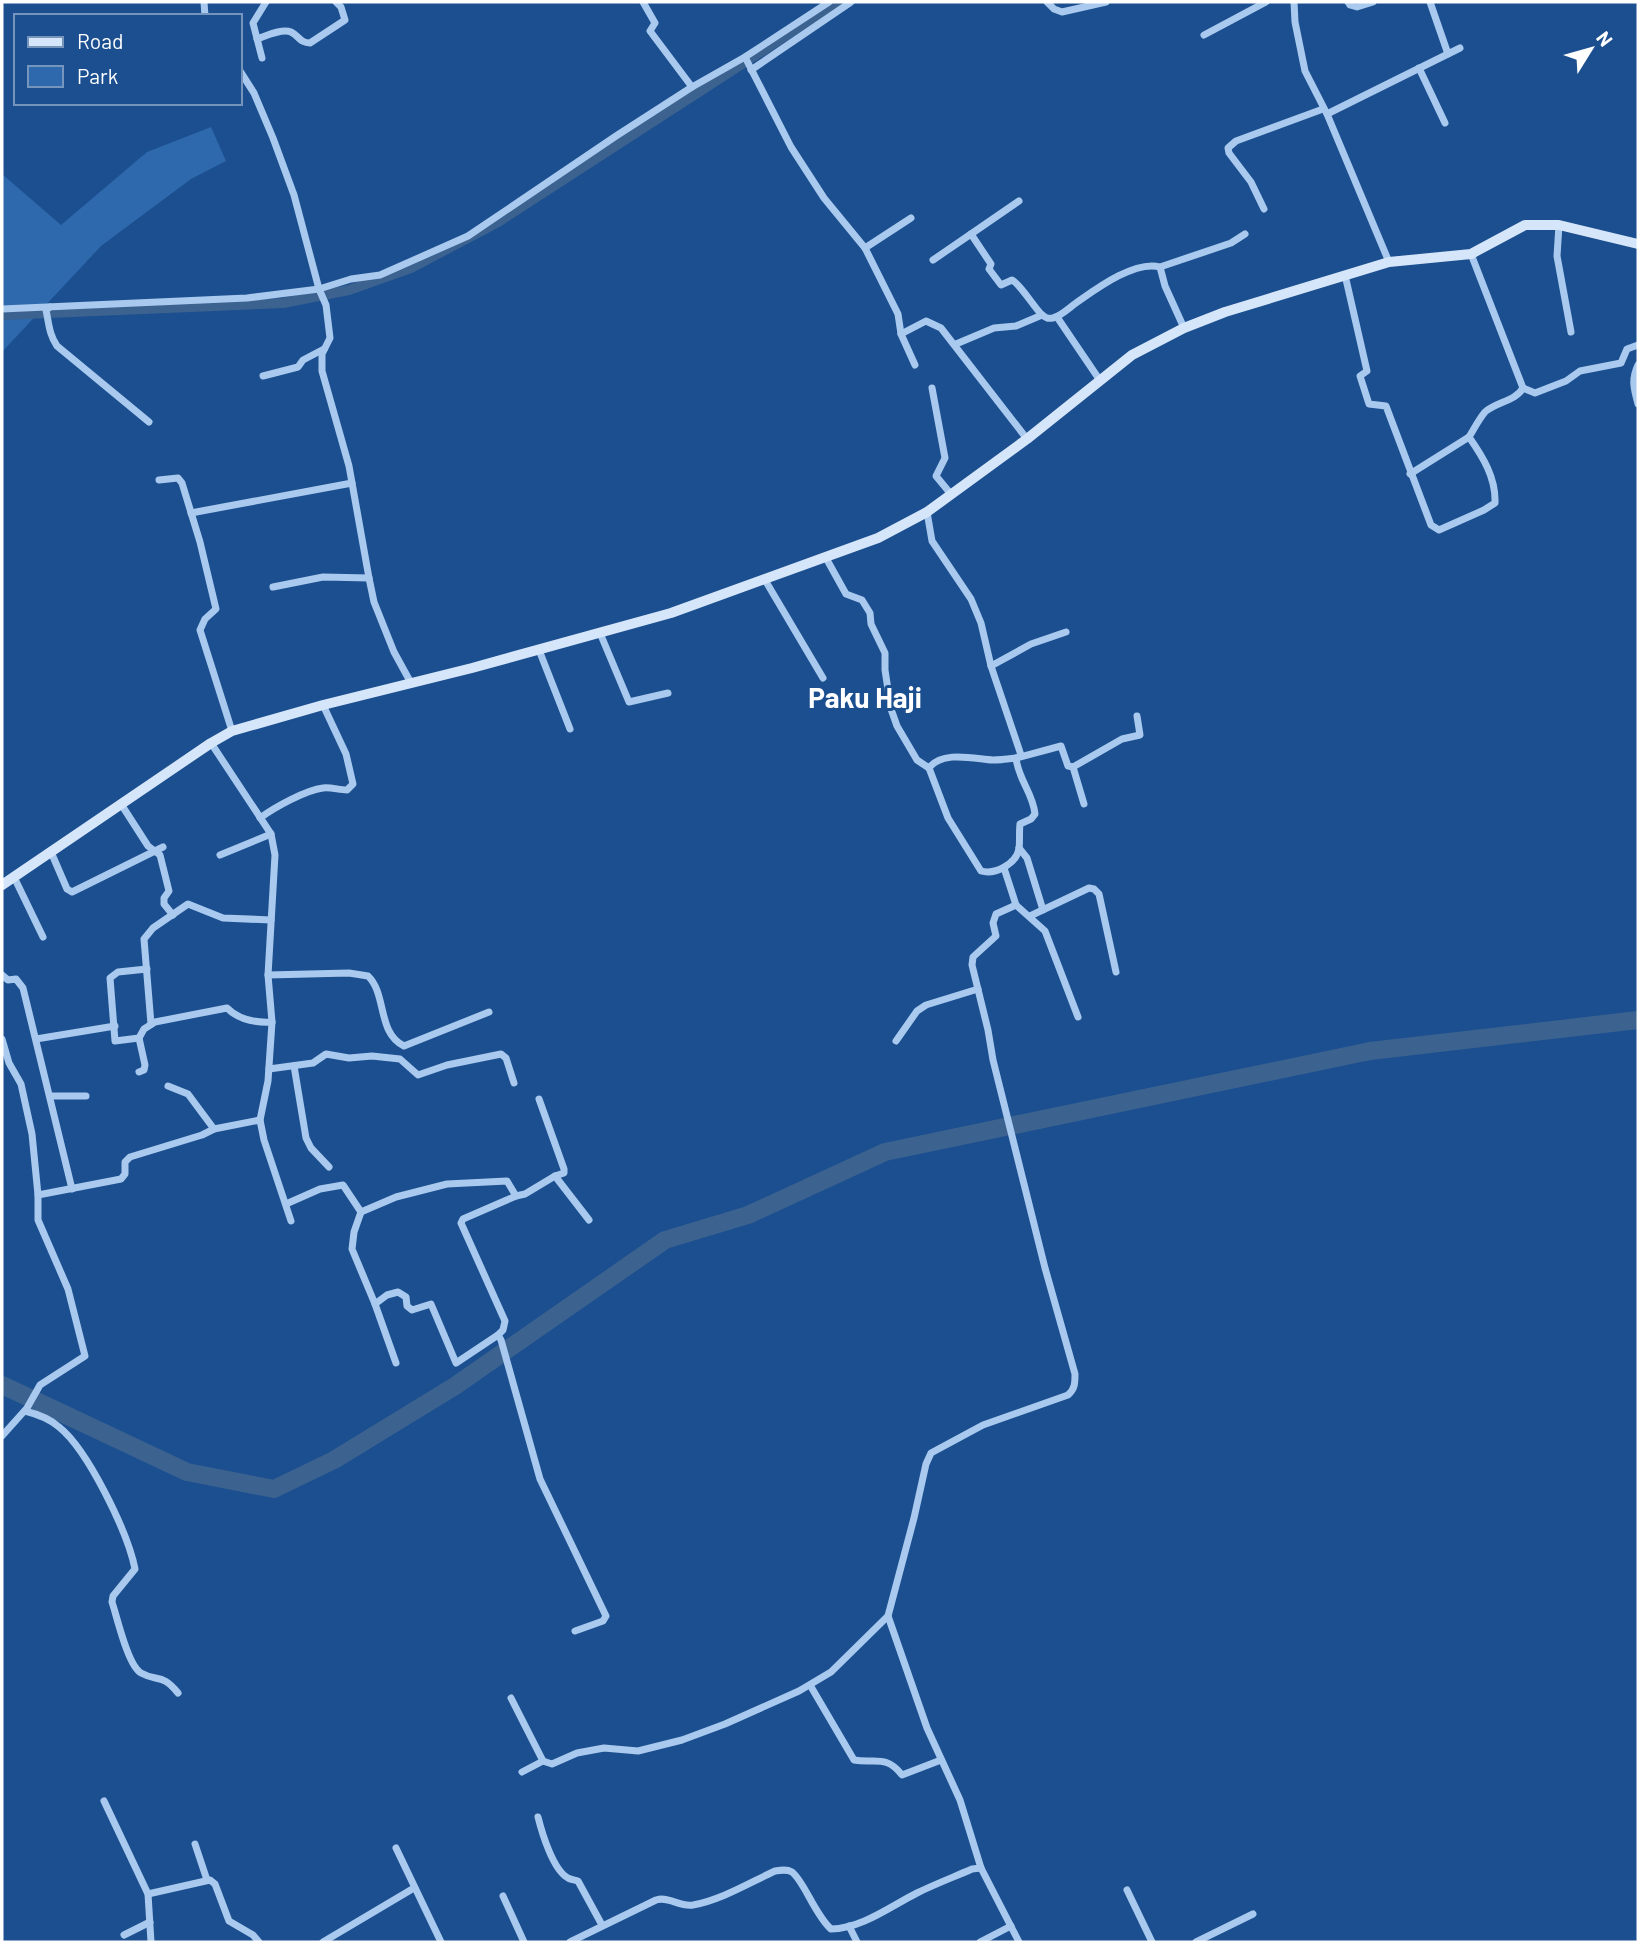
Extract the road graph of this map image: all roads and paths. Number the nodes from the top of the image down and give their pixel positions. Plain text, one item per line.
1 (266, 2) edge
2 (336, 2) edge
3 (643, 2) edge
4 (829, 2) edge
5 (851, 2) edge
6 (1047, 2) edge
7 (1106, 2) edge
8 (1266, 2) edge
9 (1294, 2) edge
10 (1348, 2) edge
11 (1373, 2) edge
12 (1430, 2) edge
13 (1091, 3) edge
14 (1204, 34) dead end
15 (257, 39) junction
16 (1460, 48) dead end
17 (1448, 54) junction
18 (262, 58) dead end
19 (748, 63) junction
20 (1419, 68) junction
21 (242, 74) edge
22 (692, 87) junction
23 (1325, 112) junction
24 (1445, 123) dead end
25 (1019, 201) dead end
26 (1264, 209) dead end
27 (911, 218) dead end
28 (1559, 225) junction
29 (971, 234) junction
30 (1245, 234) dead end
31 (1638, 244) edge
32 (865, 248) junction
33 (1471, 254) junction
34 (933, 260) dead end
35 (1389, 262) junction
36 (1160, 267) junction
37 (1345, 275) junction
38 (321, 291) junction
39 (2, 309) edge
40 (48, 309) junction
41 (1042, 315) junction
42 (1057, 317) junction
43 (1184, 328) junction
44 (1571, 332) dead end
45 (901, 334) junction
46 (956, 344) junction
47 (1638, 345) edge
48 (324, 349) junction
49 (915, 365) dead end
50 (1638, 365) edge
51 (263, 376) dead end
52 (1099, 380) junction
53 (932, 388) dead end
54 (1523, 388) junction
55 (1638, 404) edge
56 (149, 422) dead end
57 (1469, 437) junction
58 (1027, 439) junction
59 (1410, 474) junction
60 (159, 480) dead end
61 (352, 483) junction
62 (950, 493) junction
63 (927, 512) junction
64 (191, 513) junction
65 (826, 558) junction
66 (369, 578) junction
67 (765, 580) junction
68 (273, 587) dead end
69 (1066, 632) dead end
70 (600, 633) junction
71 (539, 650) junction
72 (991, 666) junction
73 (823, 678) dead end
74 (411, 683) junction
75 (668, 694) dead end
76 (323, 705) junction
77 (1137, 716) dead end
78 (570, 729) dead end
79 (232, 731) junction
80 (211, 743) junction
81 (1019, 757) junction
82 (1073, 767) junction
83 (929, 768) junction
84 (121, 804) junction
85 (1084, 804) dead end
86 (260, 818) junction
87 (271, 834) junction
88 (163, 847) dead end
89 (1019, 848) junction
90 (155, 851) junction
91 (51, 852) junction
92 (220, 855) dead end
93 (1004, 868) junction
94 (14, 877) junction
95 (2, 885) edge
96 (1016, 905) junction
97 (1043, 910) junction
98 (173, 915) junction
99 (1030, 916) junction
100 (271, 920) junction
101 (43, 936) dead end
102 (147, 969) junction
103 (1116, 972) dead end
104 (2, 975) edge
105 (268, 975) junction
106 (978, 989) junction
107 (489, 1012) dead end
108 (1078, 1017) dead end
109 (272, 1022) junction
110 (151, 1024) junction
111 (114, 1026) junction
112 (2, 1038) edge
113 (139, 1038) junction
114 (36, 1039) junction
115 (896, 1041) dead end
116 (396, 1042) junction
117 (400, 1059) junction
118 (294, 1066) junction
119 (269, 1069) junction
120 (139, 1072) dead end
121 (514, 1083) dead end
122 (168, 1086) dead end
123 (50, 1096) junction
124 (86, 1096) dead end
125 (540, 1099) dead end
126 (260, 1120) junction
127 (214, 1129) junction
128 (329, 1167) dead end
129 (555, 1176) junction
130 (72, 1189) junction
131 (38, 1195) junction
132 (516, 1196) junction
133 (286, 1204) junction
134 (361, 1212) junction
135 (291, 1220) dead end
136 (589, 1220) dead end
137 (375, 1304) junction
138 (500, 1337) junction
139 (396, 1363) dead end
140 (26, 1409) junction
141 (2, 1436) edge
142 (888, 1616) junction
143 (575, 1631) dead end
144 (810, 1685) junction
145 (178, 1693) dead end
146 (511, 1698) dead end
147 (941, 1760) junction
148 (543, 1761) junction
149 (522, 1772) dead end
150 (104, 1801) dead end
151 (538, 1817) dead end
152 (195, 1844) dead end
153 (396, 1848) dead end
154 (981, 1868) junction
155 (207, 1880) junction
156 (414, 1888) junction
157 (1127, 1891) dead end
158 (148, 1894) junction
159 (503, 1896) dead end
160 (1253, 1913) dead end
161 (150, 1922) junction
162 (602, 1925) junction
163 (849, 1926) junction
164 (1011, 1926) junction
165 (124, 1935) dead end
166 (151, 1942) edge
167 (259, 1942) edge
168 (323, 1942) edge
169 (441, 1942) edge
170 (524, 1942) edge
171 (570, 1942) edge
172 (857, 1942) edge
173 (980, 1942) edge
174 (1018, 1942) edge
175 (1152, 1942) edge
176 (1197, 1942) edge

1 - 15 street
2 - 15 street
3 - 22 street
4 - 19 street
5 - 19 street
6 - 13 street
7 - 13 street
8 - 14 street
9 - 23 street
10 - 11 street
12 - 17 street
15 - 18 street
16 - 17 street
17 - 20 street
19 - 22 street
19 - 32 street
20 - 23 street
20 - 24 street
21 - 38 street
22 - 38 street
23 - 26 street
23 - 35 street
25 - 29 street
27 - 32 street
28 - 31 street
28 - 33 street
28 - 44 street
29 - 34 street
29 - 41 street
30 - 36 street
32 - 45 street
33 - 35 street
33 - 54 street
35 - 37 street
36 - 42 street
36 - 43 street
37 - 43 street
37 - 59 street
38 - 40 street
38 - 48 street
39 - 40 street
40 - 56 street
41 - 42 street
41 - 46 street
42 - 52 street
43 - 52 street
45 - 46 street
45 - 49 street
46 - 58 street
47 - 54 street
48 - 51 street
48 - 61 street
50 - 55 street
52 - 58 street
53 - 62 street
54 - 57 street
57 - 59 street
57 - 59 street
58 - 62 street
60 - 64 street
61 - 64 street
61 - 66 street
62 - 63 street
63 - 65 street
63 - 72 street
64 - 79 street
65 - 67 street
65 - 83 street
66 - 68 street
66 - 74 street
67 - 70 street
67 - 73 street
69 - 72 street
70 - 71 street
70 - 75 street
71 - 74 street
71 - 78 street
72 - 81 street
74 - 76 street
76 - 79 street
76 - 86 street
77 - 82 street
79 - 80 street
80 - 84 street
80 - 86 street
81 - 82 street
81 - 83 street
81 - 89 street
82 - 85 street
83 - 93 street
84 - 90 street
84 - 91 street
86 - 87 street
87 - 92 street
87 - 100 street
88 - 90 street
89 - 93 street
89 - 97 street
90 - 91 street
90 - 98 street
91 - 94 street
93 - 96 street
94 - 95 street
94 - 101 street
96 - 99 street
96 - 106 street
97 - 99 street
97 - 103 street
98 - 100 street
98 - 102 street
99 - 108 street
100 - 105 street
102 - 110 street
102 - 111 street
104 - 114 street
105 - 109 street
105 - 116 street
106 - 115 street
106 - 142 street
107 - 116 street
109 - 110 street
109 - 119 street
110 - 113 street
111 - 113 street
111 - 114 street
112 - 131 street
113 - 120 street
114 - 123 street
116 - 117 street
117 - 118 street
117 - 121 street
118 - 119 street
118 - 128 street
119 - 126 street
122 - 127 street
123 - 124 street
123 - 130 street
125 - 129 street
126 - 127 street
126 - 133 street
127 - 130 street
129 - 132 street
129 - 136 street
130 - 131 street
131 - 140 street
132 - 134 street
132 - 138 street
133 - 134 street
133 - 135 street
134 - 137 street
137 - 138 street
137 - 139 street
138 - 143 street
140 - 141 street
140 - 145 street
142 - 144 street
142 - 147 street
144 - 147 street
144 - 148 street
146 - 148 street
147 - 154 street
148 - 149 street
150 - 158 street
151 - 162 street
152 - 155 street
153 - 156 street
154 - 163 street
154 - 164 street
155 - 158 street
155 - 167 street
156 - 168 street
156 - 169 street
157 - 175 street
158 - 161 street
159 - 170 street
160 - 176 street
161 - 165 street
161 - 166 street
162 - 163 street
162 - 171 street
163 - 172 street
164 - 173 street
164 - 174 street

